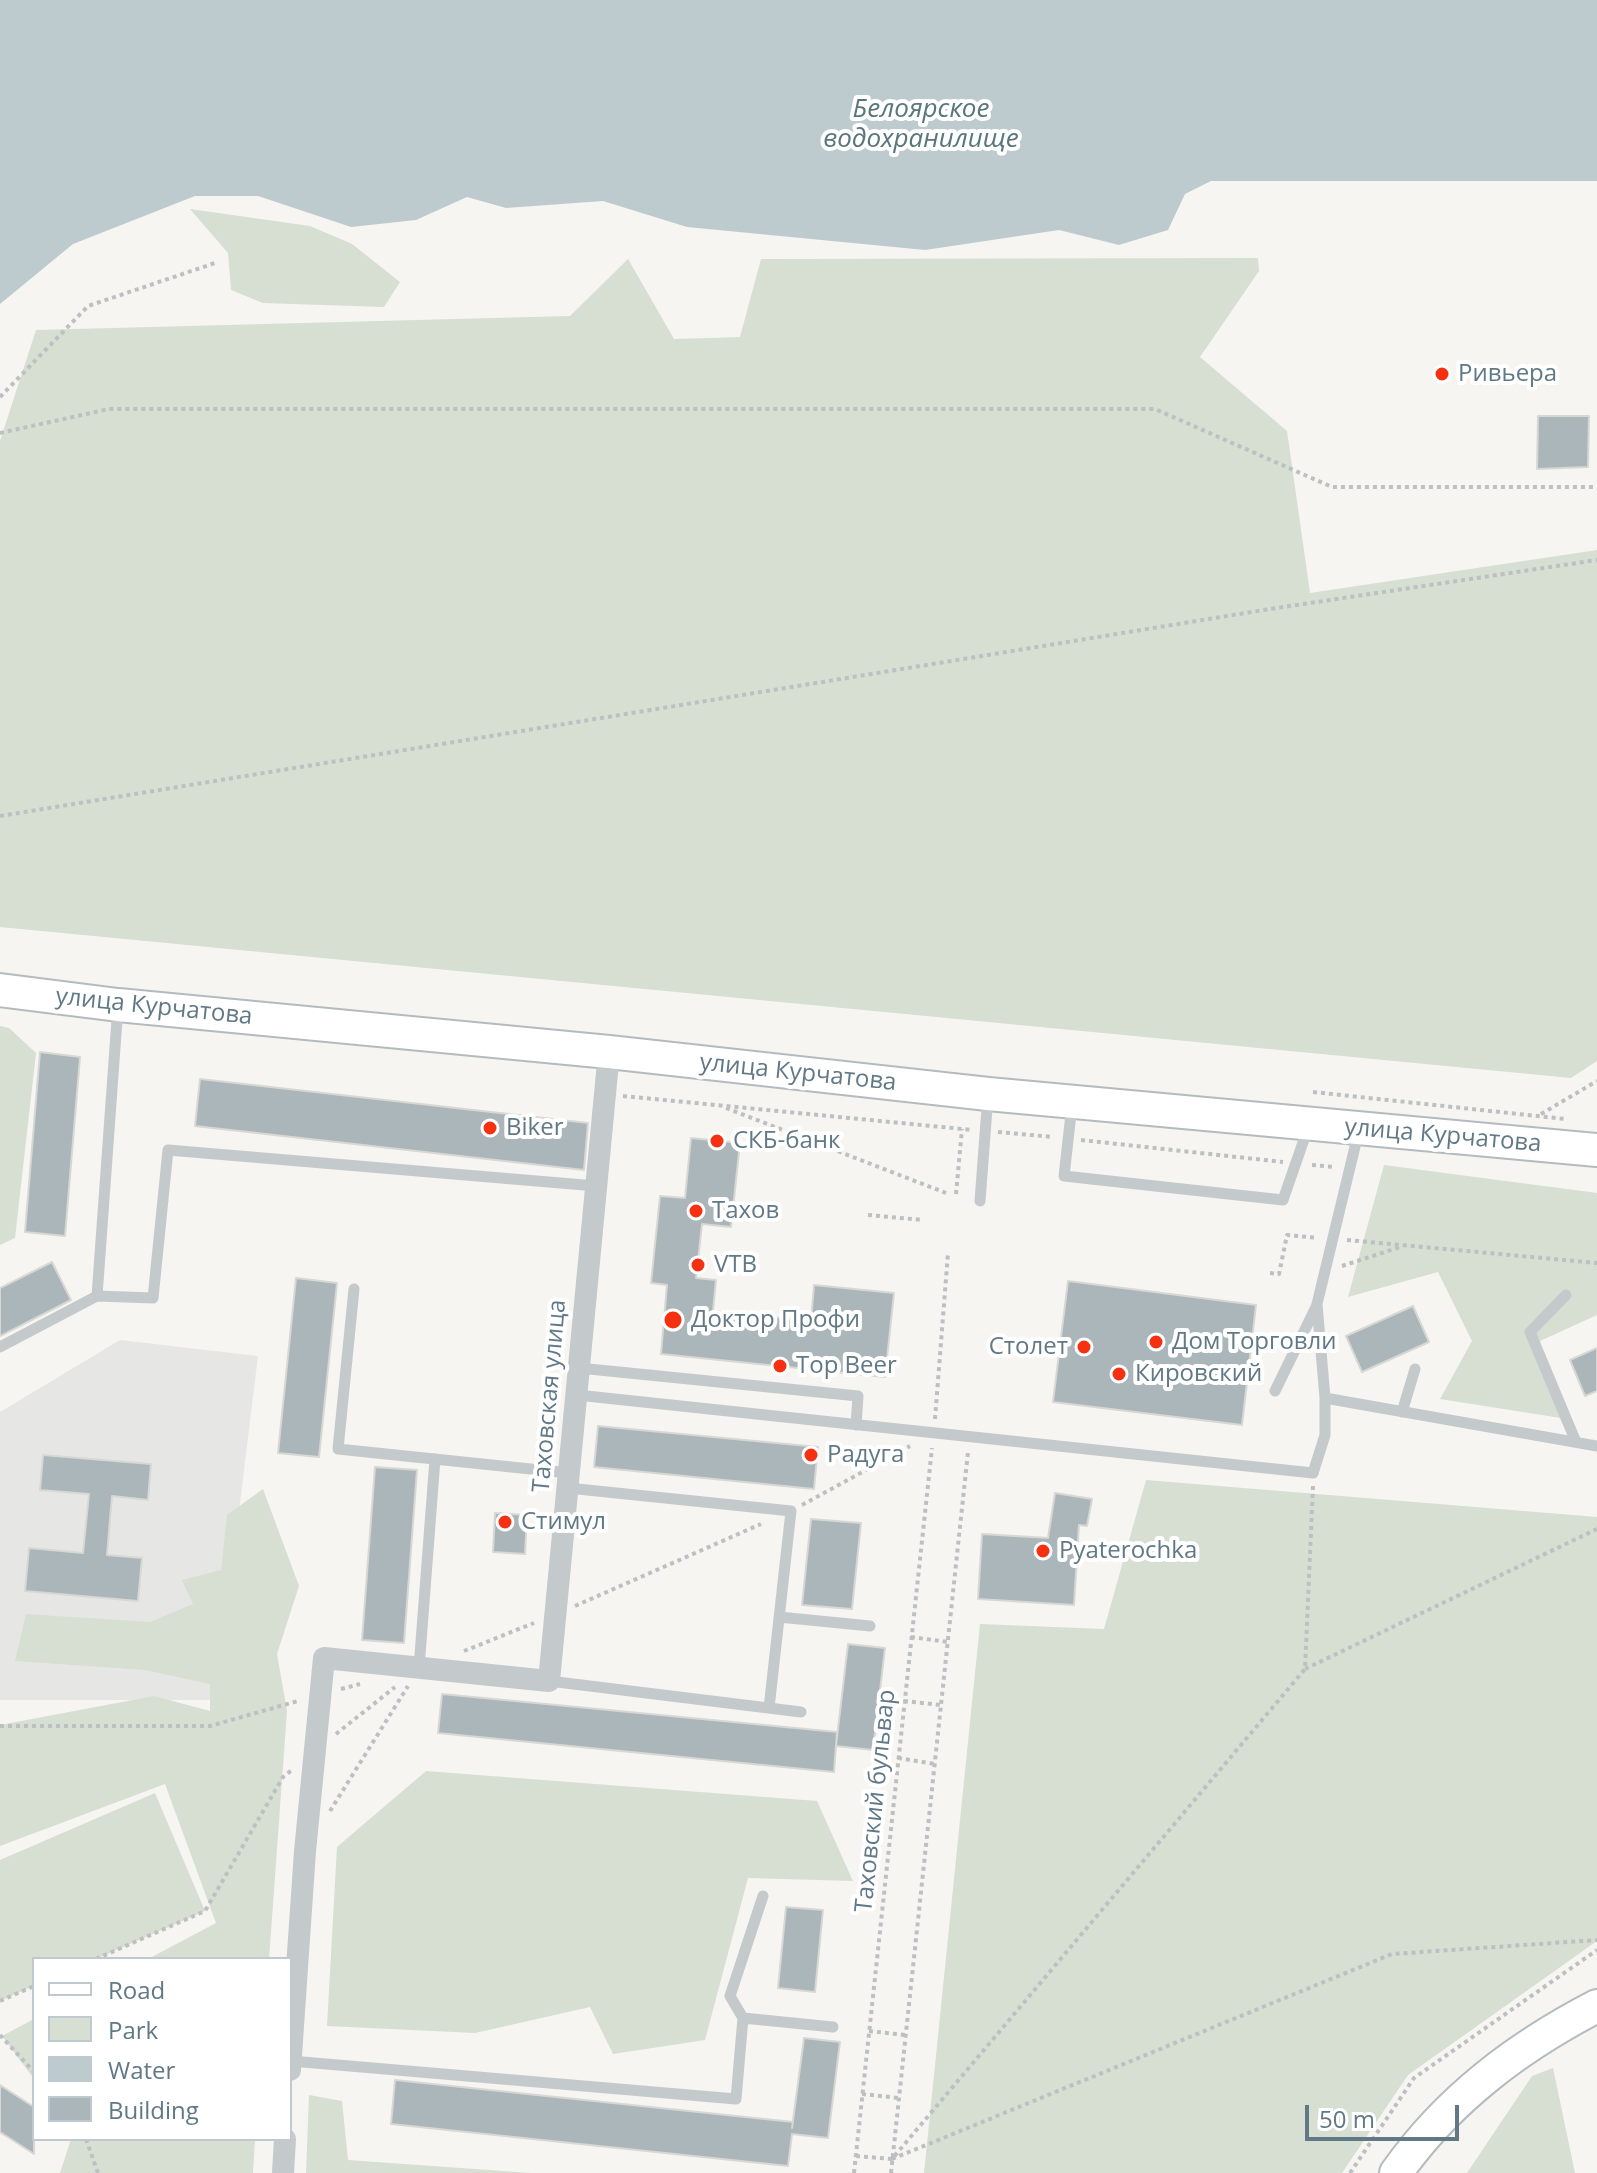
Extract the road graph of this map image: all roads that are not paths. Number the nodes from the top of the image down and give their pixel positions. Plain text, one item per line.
1 (0, 990) edge
2 (118, 1005) junction
3 (609, 1052) junction
4 (988, 1094) junction
5 (1072, 1101) junction
6 (1312, 1108) junction
7 (1359, 1128) junction
8 (1597, 1150) edge
9 (596, 1186) junction
10 (980, 1201) dead end
11 (354, 1289) dead end
12 (1566, 1295) dead end
13 (97, 1296) junction
14 (1317, 1304) junction
15 (0, 1347) edge
16 (579, 1368) junction
17 (1415, 1369) dead end
18 (1275, 1391) dead end
19 (577, 1395) junction
20 (1325, 1398) junction
21 (1402, 1412) junction
22 (856, 1425) junction
23 (1576, 1442) junction
24 (1597, 1446) edge
25 (435, 1459) junction
26 (569, 1480) junction
27 (779, 1617) junction
28 (870, 1626) dead end
29 (419, 1668) junction
30 (549, 1681) junction
31 (769, 1708) junction
32 (801, 1712) dead end
33 (763, 1896) dead end
34 (1597, 2006) edge
35 (743, 2018) junction
36 (833, 2027) dead end
37 (292, 2048) edge
38 (292, 2061) edge
39 (285, 2141) edge
40 (283, 2173) edge
41 (1396, 2173) edge

1 - 2 main road, улица Курчатова
2 - 3 main road, улица Курчатова
2 - 13 lane
3 - 4 main road, улица Курчатова
3 - 9 street, Таховская улица
4 - 5 main road, улица Курчатова
4 - 10 lane
5 - 6 main road, улица Курчатова
5 - 6 lane
6 - 7 main road, улица Курчатова
7 - 8 main road, улица Курчатова
7 - 14 lane
9 - 13 lane
9 - 16 street, Таховская улица
11 - 25 lane
12 - 23 lane
13 - 15 lane
14 - 18 lane
14 - 20 lane
16 - 19 street, Таховская улица
16 - 22 lane
17 - 21 lane
19 - 22 lane
19 - 26 street, Таховская улица
20 - 21 lane
20 - 22 lane
21 - 23 lane
23 - 24 lane
25 - 26 lane
25 - 29 lane
26 - 27 lane
26 - 30 street, Таховская улица
27 - 28 lane
27 - 31 lane
29 - 30 street
29 - 37 street
30 - 31 lane
31 - 32 lane
33 - 35 lane
34 - 41 main road
35 - 36 lane
35 - 38 lane
39 - 40 street

